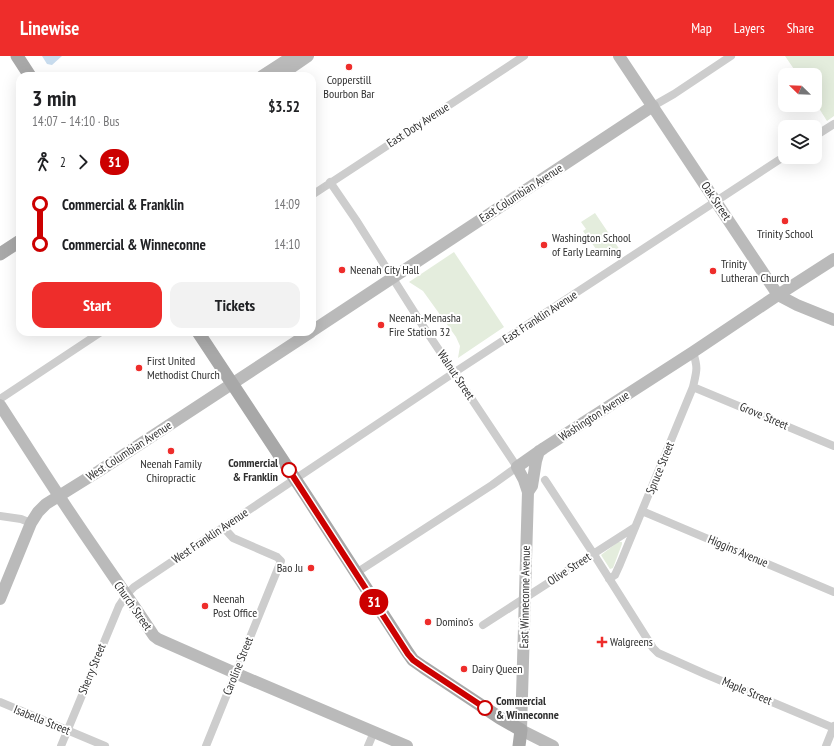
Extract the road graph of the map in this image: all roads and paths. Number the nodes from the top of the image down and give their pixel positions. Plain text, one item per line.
1 (17, 56) edge
2 (293, 56) edge
3 (308, 56) edge
4 (524, 56) edge
5 (619, 56) edge
6 (731, 56) edge
7 (27, 72) edge
8 (268, 72) edge
9 (285, 72) edge
10 (652, 106) junction
11 (834, 124) edge
12 (822, 132) edge
13 (778, 161) edge
14 (330, 182) junction
15 (316, 192) edge
16 (716, 201) junction
17 (16, 244) edge
18 (0, 254) edge
19 (834, 259) edge
20 (393, 277) junction
21 (778, 295) junction
22 (834, 320) edge
23 (316, 329) edge
24 (95, 336) edge
25 (201, 336) edge
26 (305, 336) edge
27 (693, 352) junction
28 (455, 372) junction
29 (232, 383) junction
30 (693, 387) junction
31 (0, 399) edge
32 (0, 405) edge
33 (834, 446) edge
34 (539, 451) junction
35 (517, 466) junction
36 (295, 479) junction
37 (545, 480) dead end
38 (528, 492) junction
39 (59, 497) junction
40 (642, 511) junction
41 (0, 516) edge
42 (31, 523) junction
43 (224, 527) junction
44 (635, 527) junction
45 (593, 553) junction
46 (356, 573) junction
47 (609, 579) junction
48 (834, 592) edge
49 (127, 594) junction
50 (525, 598) junction
51 (0, 599) edge
52 (483, 625) dead end
53 (235, 673) junction
54 (0, 702) edge
55 (834, 727) edge
56 (68, 730) junction
57 (521, 730) junction
58 (374, 732) junction
59 (61, 746) edge
60 (105, 746) edge
61 (206, 746) edge
62 (368, 746) edge
63 (407, 746) edge
64 (519, 746) edge
65 (553, 746) edge
66 (826, 746) edge

1 - 7 main road
2 - 8 main road
3 - 9 main road
4 - 14 street, East Doty Avenue
5 - 10 main road, Oak Street
6 - 10 street, East Columbian Avenue
10 - 16 main road, Oak Street
10 - 20 main road, East Columbian Avenue
11 - 12 street
13 - 16 street, East Franklin Avenue
14 - 15 street, East Doty Avenue
14 - 20 street, Walnut Street
16 - 21 main road, Oak Street
16 - 28 street, East Franklin Avenue
17 - 18 main road
19 - 21 main road, Washington Avenue
20 - 23 main road, East Columbian Avenue
20 - 28 street, Walnut Street
21 - 22 main road, Oak Street
21 - 27 main road, Washington Avenue
24 - 31 street
25 - 29 main road
26 - 29 main road, East Columbian Avenue
27 - 30 street, Spruce Street
27 - 34 main road, Washington Avenue
28 - 35 street, Walnut Street
28 - 36 street, East Franklin Avenue
29 - 36 main road
29 - 39 main road, West Columbian Avenue
30 - 33 street, Grove Street
30 - 40 street, Spruce Street
32 - 39 main road, Church Street
34 - 35 main road, Washington Avenue
34 - 38 main road
35 - 38 main road, East Winneconne Avenue
35 - 46 street, Washington Avenue
36 - 43 street, West Franklin Avenue
36 - 46 main road
37 - 45 street
38 - 50 main road, East Winneconne Avenue
39 - 42 main road, West Columbian Avenue
39 - 49 main road, Church Street
40 - 44 street, Spruce Street
40 - 48 street, Higgins Avenue
41 - 42 street
42 - 51 main road, West Columbian Avenue
43 - 49 street, West Franklin Avenue
43 - 53 street, Caroline Street
44 - 45 street, Olive Street
44 - 47 street, Spruce Street
45 - 47 street
45 - 50 street, Olive Street
46 - 57 main road
47 - 55 street, Maple Street
49 - 53 main road, Church Street
49 - 56 street, Sherry Street
50 - 52 street, Olive Street
50 - 57 main road, East Winneconne Avenue
53 - 58 main road, Church Street
53 - 61 street, Caroline Street
54 - 56 street, Isabella Street
55 - 66 street
56 - 59 street, Sherry Street
56 - 60 street, Isabella Street
57 - 64 main road
57 - 65 main road
58 - 62 street
58 - 63 main road, Church Street

